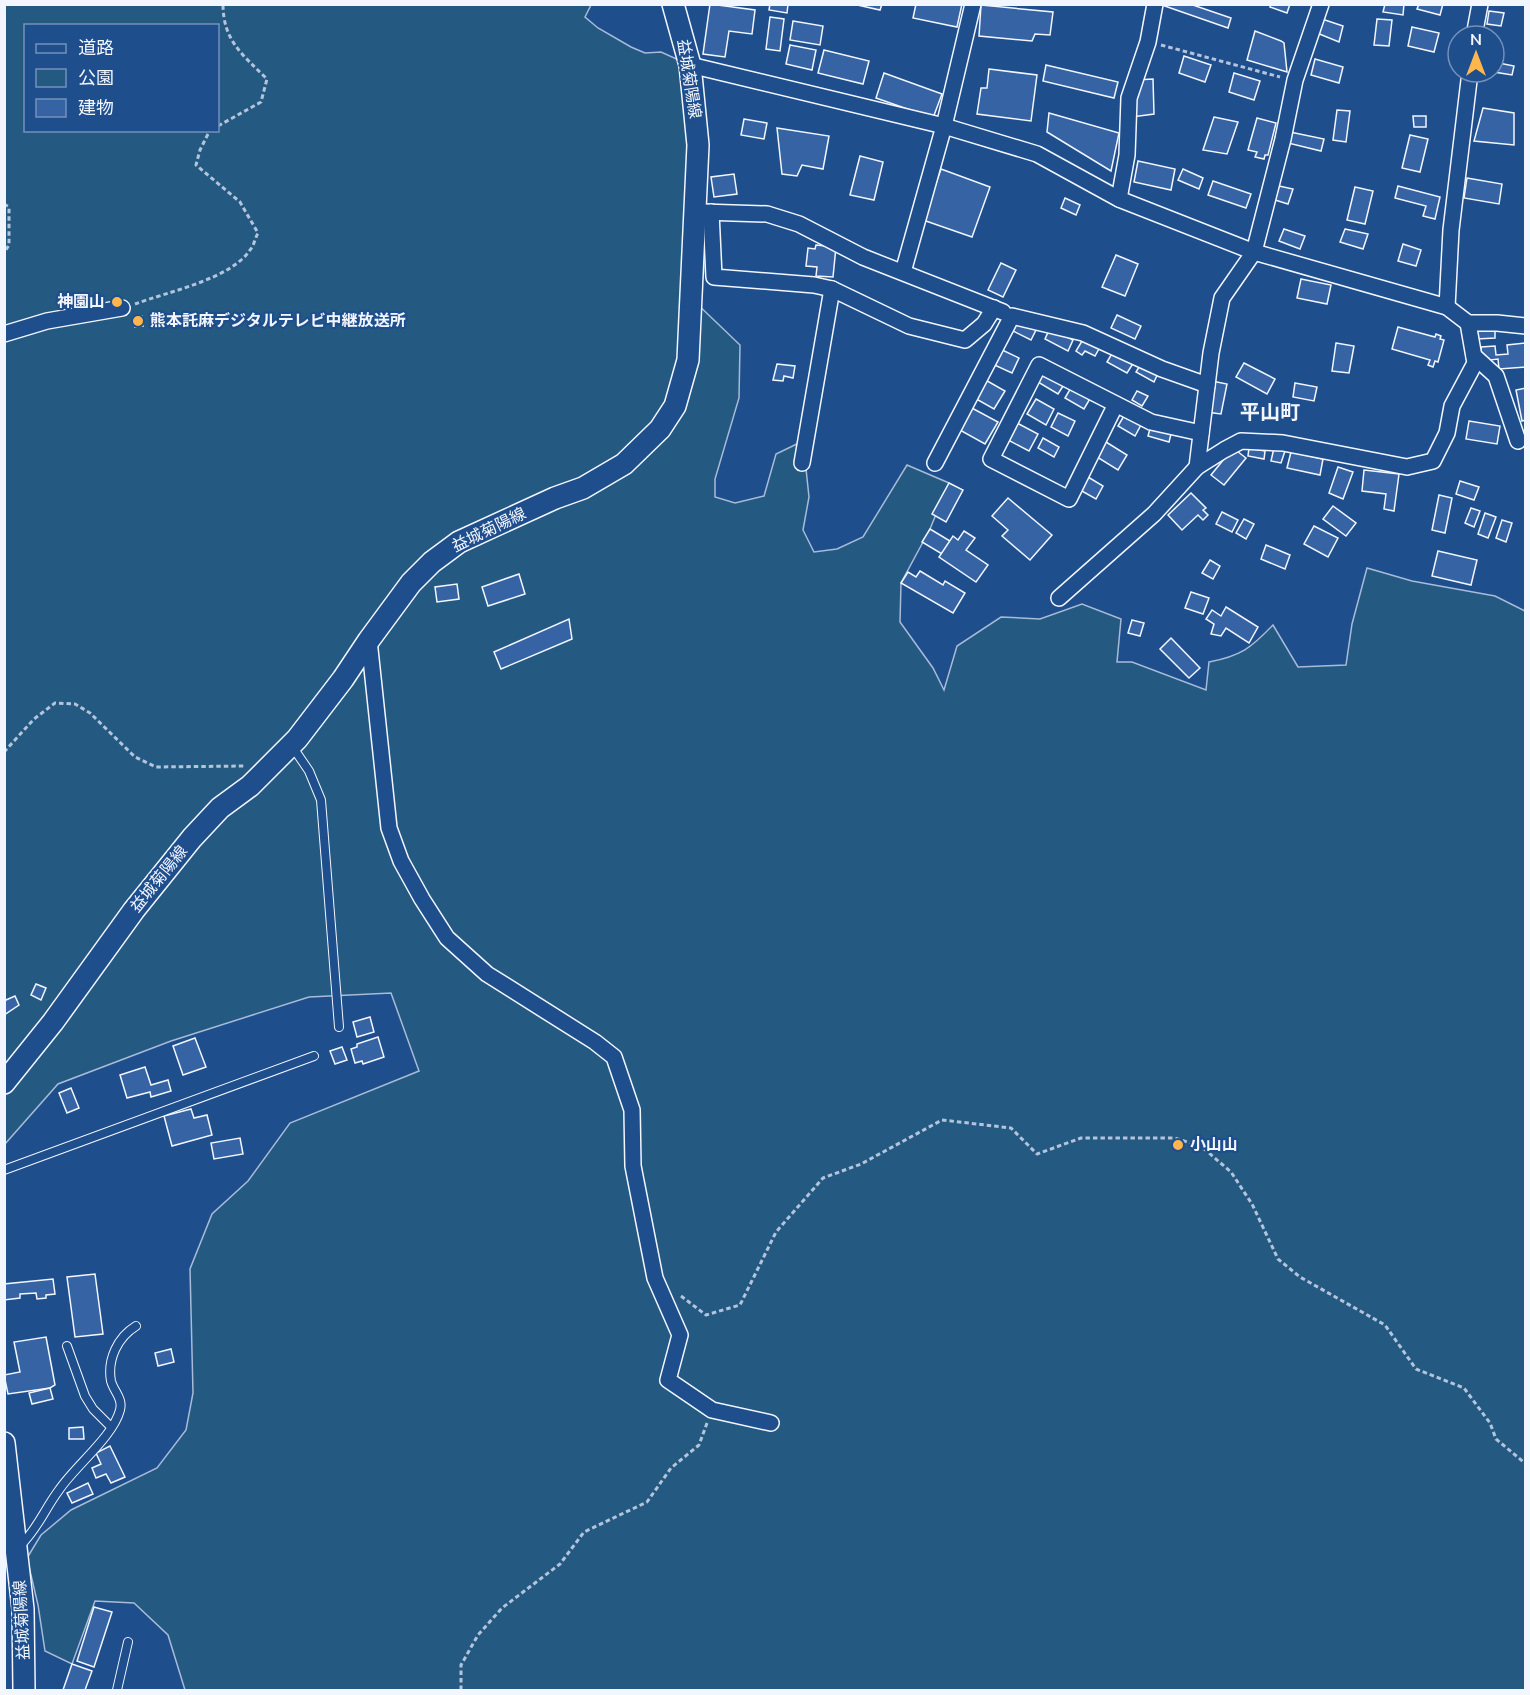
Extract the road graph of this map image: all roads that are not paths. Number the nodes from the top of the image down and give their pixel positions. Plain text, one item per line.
1 (673, 4) edge
2 (974, 4) edge
3 (1155, 4) edge
4 (1321, 4) edge
5 (1480, 4) edge
6 (1476, 24) edge
7 (690, 65) junction
8 (1469, 84) edge
9 (944, 126) junction
10 (1119, 199) junction
11 (703, 212) junction
12 (1254, 252) junction
13 (903, 272) junction
14 (832, 289) junction
15 (1447, 307) junction
16 (122, 308) road end
17 (994, 308) junction
18 (1011, 316) junction
19 (1468, 323) junction
20 (1526, 326) edge
21 (4, 334) edge
22 (1474, 356) junction
23 (1207, 385) junction
24 (1116, 404) junction
25 (1201, 433) junction
26 (1518, 441) dead end
27 (802, 463) dead end
28 (935, 463) dead end
29 (1197, 467) junction
30 (1059, 598) dead end
31 (369, 640) junction
32 (291, 745) junction
33 (339, 1028) dead end
34 (314, 1056) dead end
35 (4, 1083) edge
36 (4, 1170) edge
37 (136, 1326) dead end
38 (67, 1347) dead end
39 (771, 1423) dead end
40 (111, 1427) junction
41 (4, 1443) edge
42 (17, 1549) junction
43 (128, 1642) dead end
44 (24, 1690) edge
45 (117, 1690) edge

1 - 7 main road, 益城菊陽線
2 - 9 street
3 - 10 street
4 - 12 street
5 - 6 street
7 - 9 street
7 - 11 main road, 益城菊陽線
8 - 15 street
9 - 10 street
9 - 13 street
10 - 12 street
11 - 13 street
11 - 14 street
11 - 31 main road, 益城菊陽線
12 - 15 street
12 - 23 street
13 - 17 street
14 - 17 street
14 - 27 street
15 - 19 street
16 - 21 street
17 - 18 street
18 - 23 street
18 - 28 street
19 - 20 street
19 - 22 street
22 - 26 street
22 - 29 street
23 - 25 street
24 - 24 street
24 - 25 street
25 - 29 street
29 - 30 street
31 - 32 main road, 益城菊陽線
31 - 39 street
32 - 33 lane
32 - 35 main road, 益城菊陽線
34 - 36 lane
37 - 40 lane
38 - 40 lane
40 - 42 lane
41 - 42 main road, 益城菊陽線
42 - 44 main road, 益城菊陽線
43 - 45 lane

